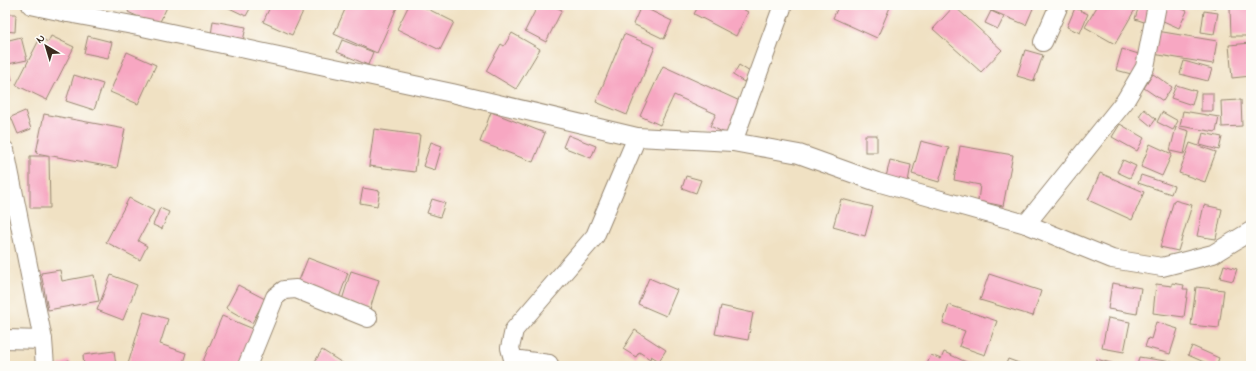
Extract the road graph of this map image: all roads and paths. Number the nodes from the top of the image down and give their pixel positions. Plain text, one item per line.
1 (31, 5) edge
2 (784, 5) edge
3 (1059, 5) edge
4 (1157, 5) edge
5 (69, 9) edge
6 (1043, 42) dead end
7 (637, 136) junction
8 (733, 142) junction
9 (5, 150) edge
10 (1026, 224) junction
11 (1251, 230) edge
12 (368, 318) dead end
13 (5, 338) edge
14 (43, 340) junction
15 (45, 366) edge
16 (247, 366) edge
17 (548, 366) edge

1 - 5 street
2 - 8 street
3 - 6 street
4 - 10 street
5 - 7 street
7 - 8 street
7 - 17 street
8 - 10 street
9 - 14 street
10 - 11 street
12 - 16 street
13 - 14 street
14 - 15 street

